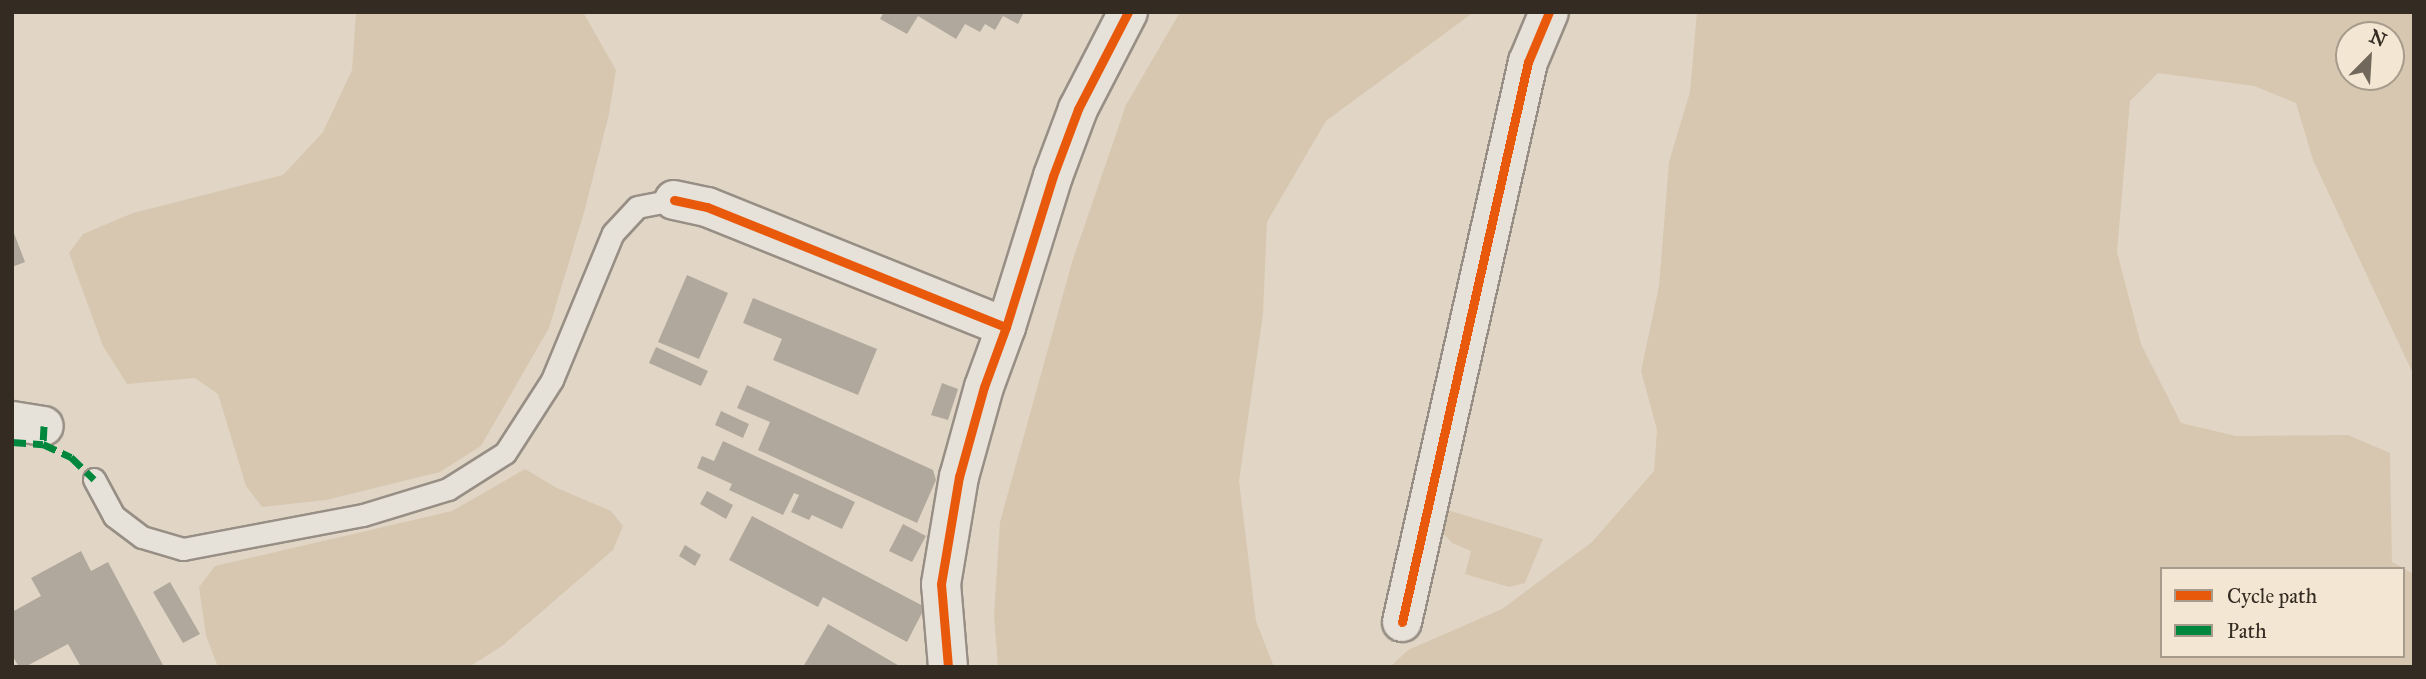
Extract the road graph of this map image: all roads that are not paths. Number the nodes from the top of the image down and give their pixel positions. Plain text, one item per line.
1 (1128, 12) edge
2 (1549, 12) edge
3 (674, 200) joint
4 (1006, 327) junction
5 (94, 479) dead end
6 (1402, 622) dead end
7 (948, 667) edge

1 - 4 street
2 - 6 street
3 - 4 street
3 - 5 lane
4 - 7 street

